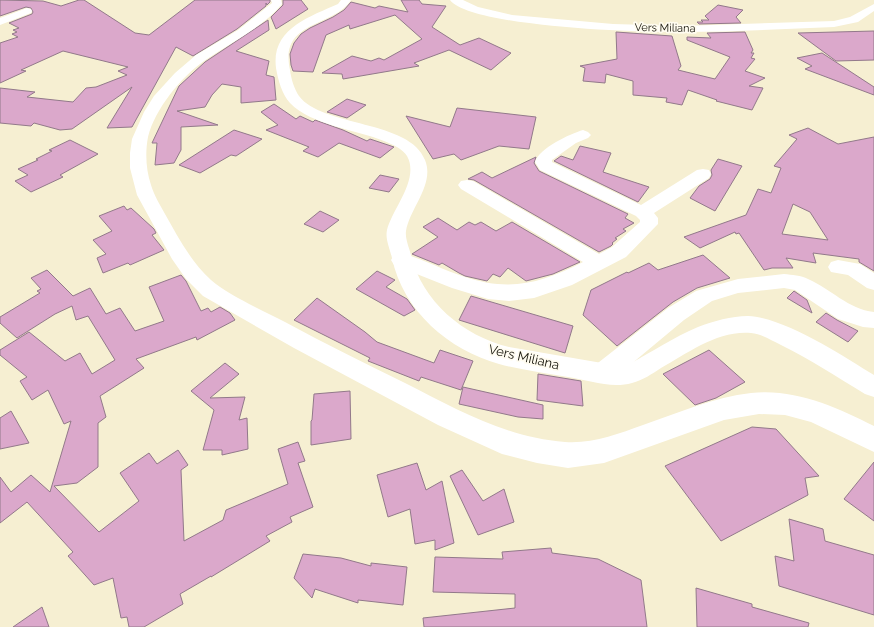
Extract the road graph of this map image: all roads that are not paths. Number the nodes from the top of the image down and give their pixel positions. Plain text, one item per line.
1 (276, 0) edge
2 (346, 0) edge
3 (455, 0) edge
4 (874, 7) edge
5 (27, 11) dead end
6 (0, 22) edge
7 (583, 135) dead end
8 (703, 174) dead end
9 (467, 185) dead end
10 (642, 212) junction
11 (401, 260) junction
12 (598, 262) junction
13 (838, 267) dead end
14 (874, 283) edge
15 (874, 320) edge
16 (603, 373) junction
17 (874, 387) edge
18 (874, 440) edge

1 - 18 main road
2 - 11 main road, Vers Miliana
3 - 4 main road, Vers Miliana
5 - 6 main road
7 - 10 main road
8 - 10 main road
9 - 12 main road
10 - 12 main road
11 - 12 main road
11 - 16 main road, Vers Miliana
13 - 14 main road
15 - 16 main road
16 - 17 main road, Vers Miliana

